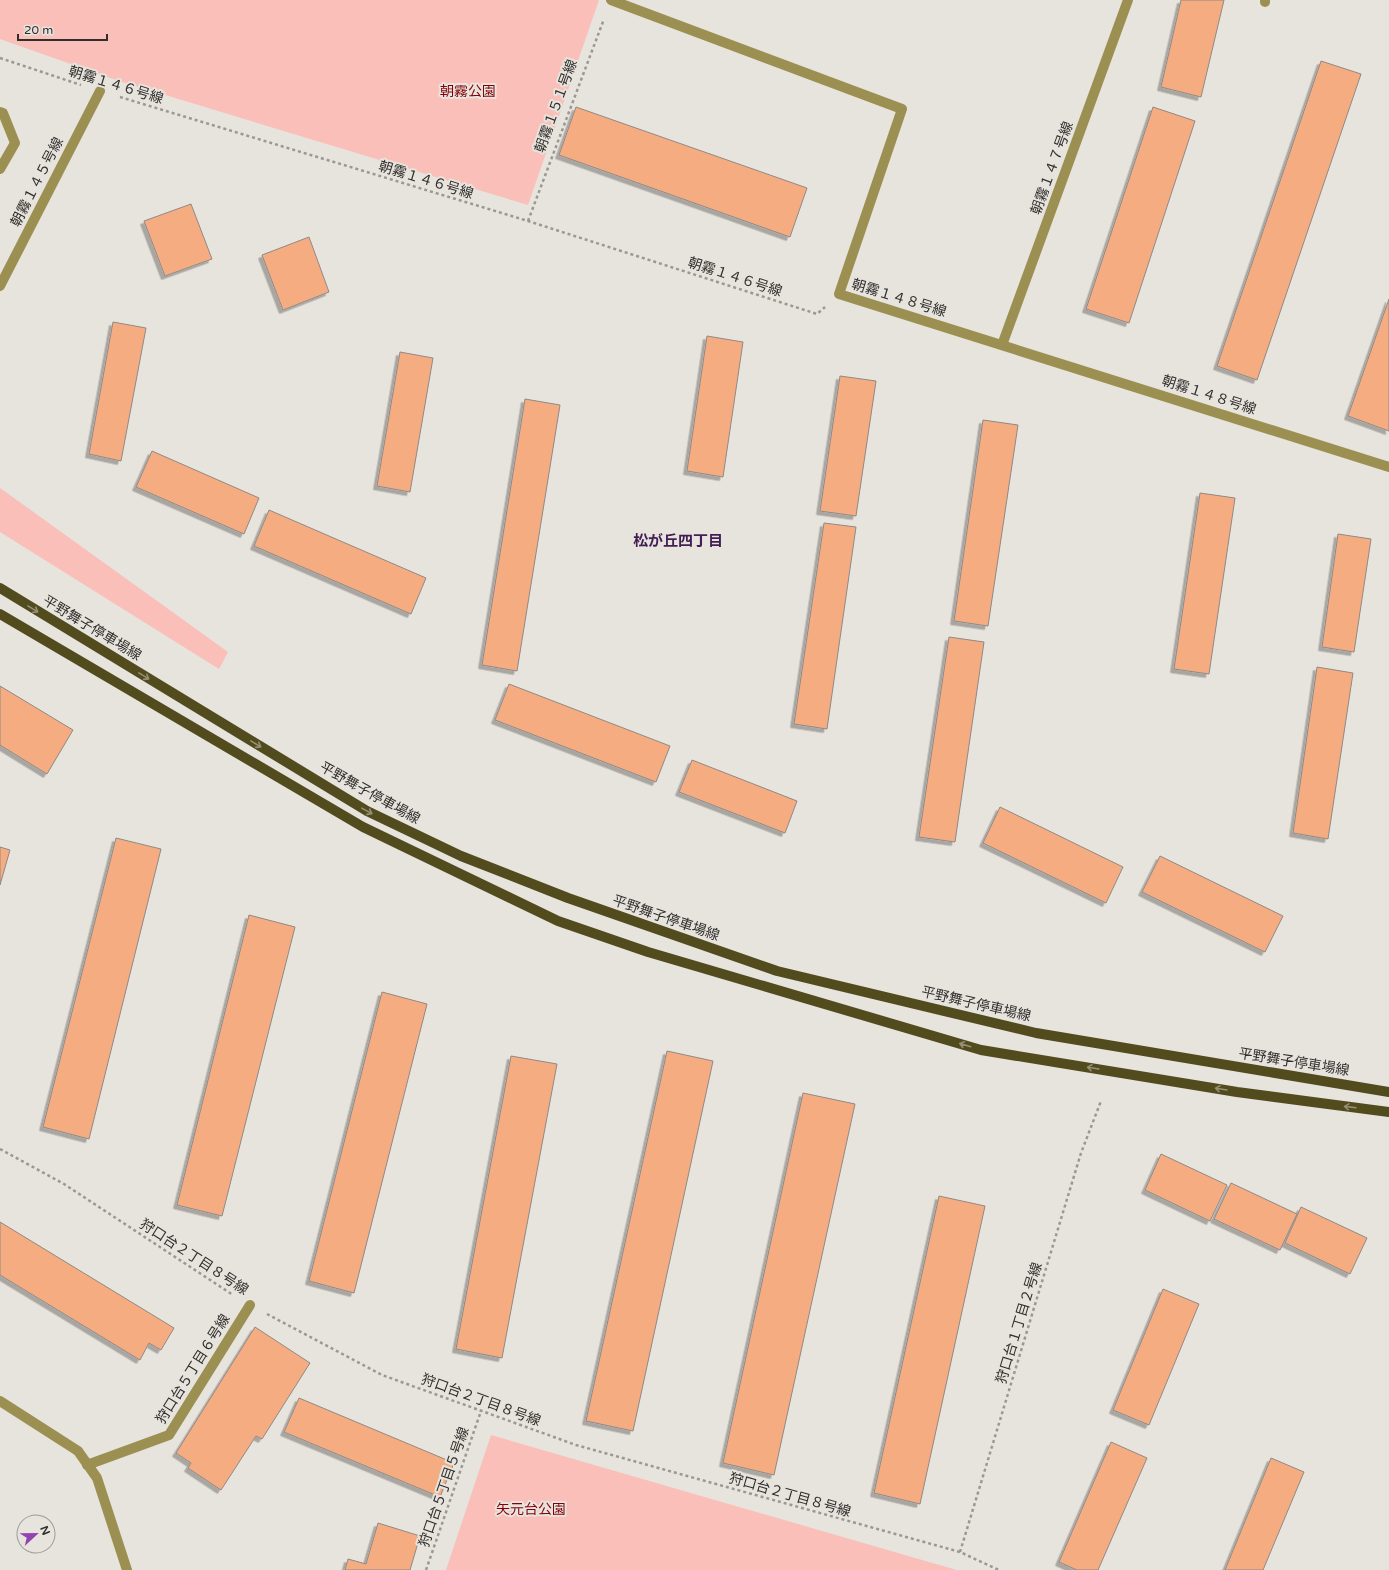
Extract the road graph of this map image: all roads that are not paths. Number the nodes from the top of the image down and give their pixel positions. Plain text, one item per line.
1 (611, 0) edge
2 (1126, 1) edge
3 (100, 91) road end
4 (0, 112) edge
5 (0, 169) edge
6 (0, 286) edge
7 (1002, 345) junction
8 (1389, 467) edge
9 (0, 588) edge
10 (0, 614) edge
11 (1389, 1092) edge
12 (1389, 1112) edge
13 (250, 1305) road end
14 (0, 1401) edge
15 (87, 1465) junction
16 (127, 1570) edge

1 - 7 street, 朝霧１４８号線
2 - 7 street, 朝霧１４７号線
3 - 6 street, 朝霧１４５号線
4 - 5 street
7 - 8 street, 朝霧１４８号線
9 -> 11 main road, 平野舞子停車場線
12 -> 10 main road
13 - 15 street, 狩口台５丁目６号線
14 - 15 street
15 - 16 street

